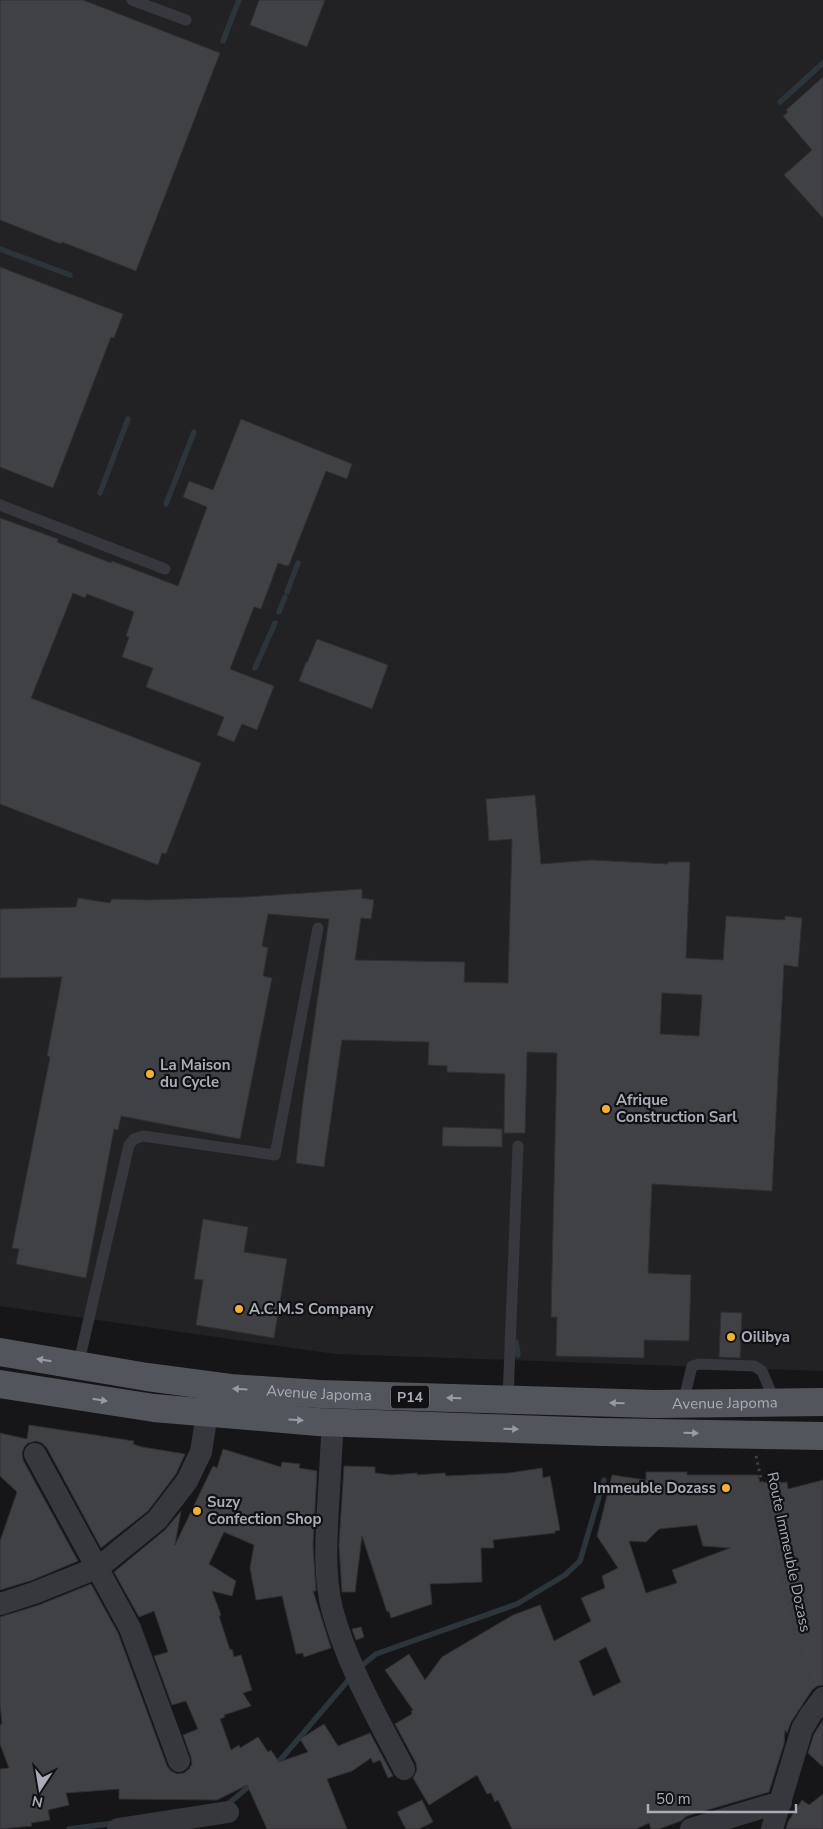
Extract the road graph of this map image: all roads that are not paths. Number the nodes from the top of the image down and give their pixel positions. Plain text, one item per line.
1 (132, 0) edge
2 (186, 20) dead end
3 (0, 505) edge
4 (166, 569) dead end
5 (318, 928) dead end
6 (518, 1146) dead end
7 (0, 1352) edge
8 (78, 1366) junction
9 (0, 1384) edge
10 (508, 1400) junction
11 (775, 1402) junction
12 (823, 1402) edge
13 (683, 1403) junction
14 (654, 1404) junction
15 (207, 1414) junction
16 (333, 1422) junction
17 (653, 1432) junction
18 (823, 1436) edge
19 (35, 1454) dead end
20 (98, 1567) junction
21 (0, 1604) edge
22 (822, 1699) edge
23 (179, 1761) dead end
24 (404, 1769) dead end
25 (781, 1802) junction
26 (228, 1812) dead end
27 (118, 1829) edge
28 (692, 1829) edge
29 (772, 1829) edge

1 - 2 lane
3 - 4 lane
5 - 8 lane
6 - 10 lane
8 -> 7 main road, Avenue Japoma / P14
10 -> 8 main road, Avenue Japoma / P14
9 -> 15 main road, Avenue Japoma / P14
14 -> 10 main road, Avenue Japoma / P14
11 - 12 main road, Avenue Japoma / P14
11 - 13 main road, Avenue Japoma / P14
11 - 13 lane
13 - 14 main road, Avenue Japoma / P14
14 - 17 main road
15 -> 16 main road, Avenue Japoma / P14
15 - 20 street
16 -> 17 main road, Avenue Japoma / P14
16 - 24 street
17 -> 18 main road, Avenue Japoma / P14
19 - 20 street
20 - 21 street
20 - 23 street
22 - 25 street
25 - 28 street
25 - 29 street
26 - 27 street

